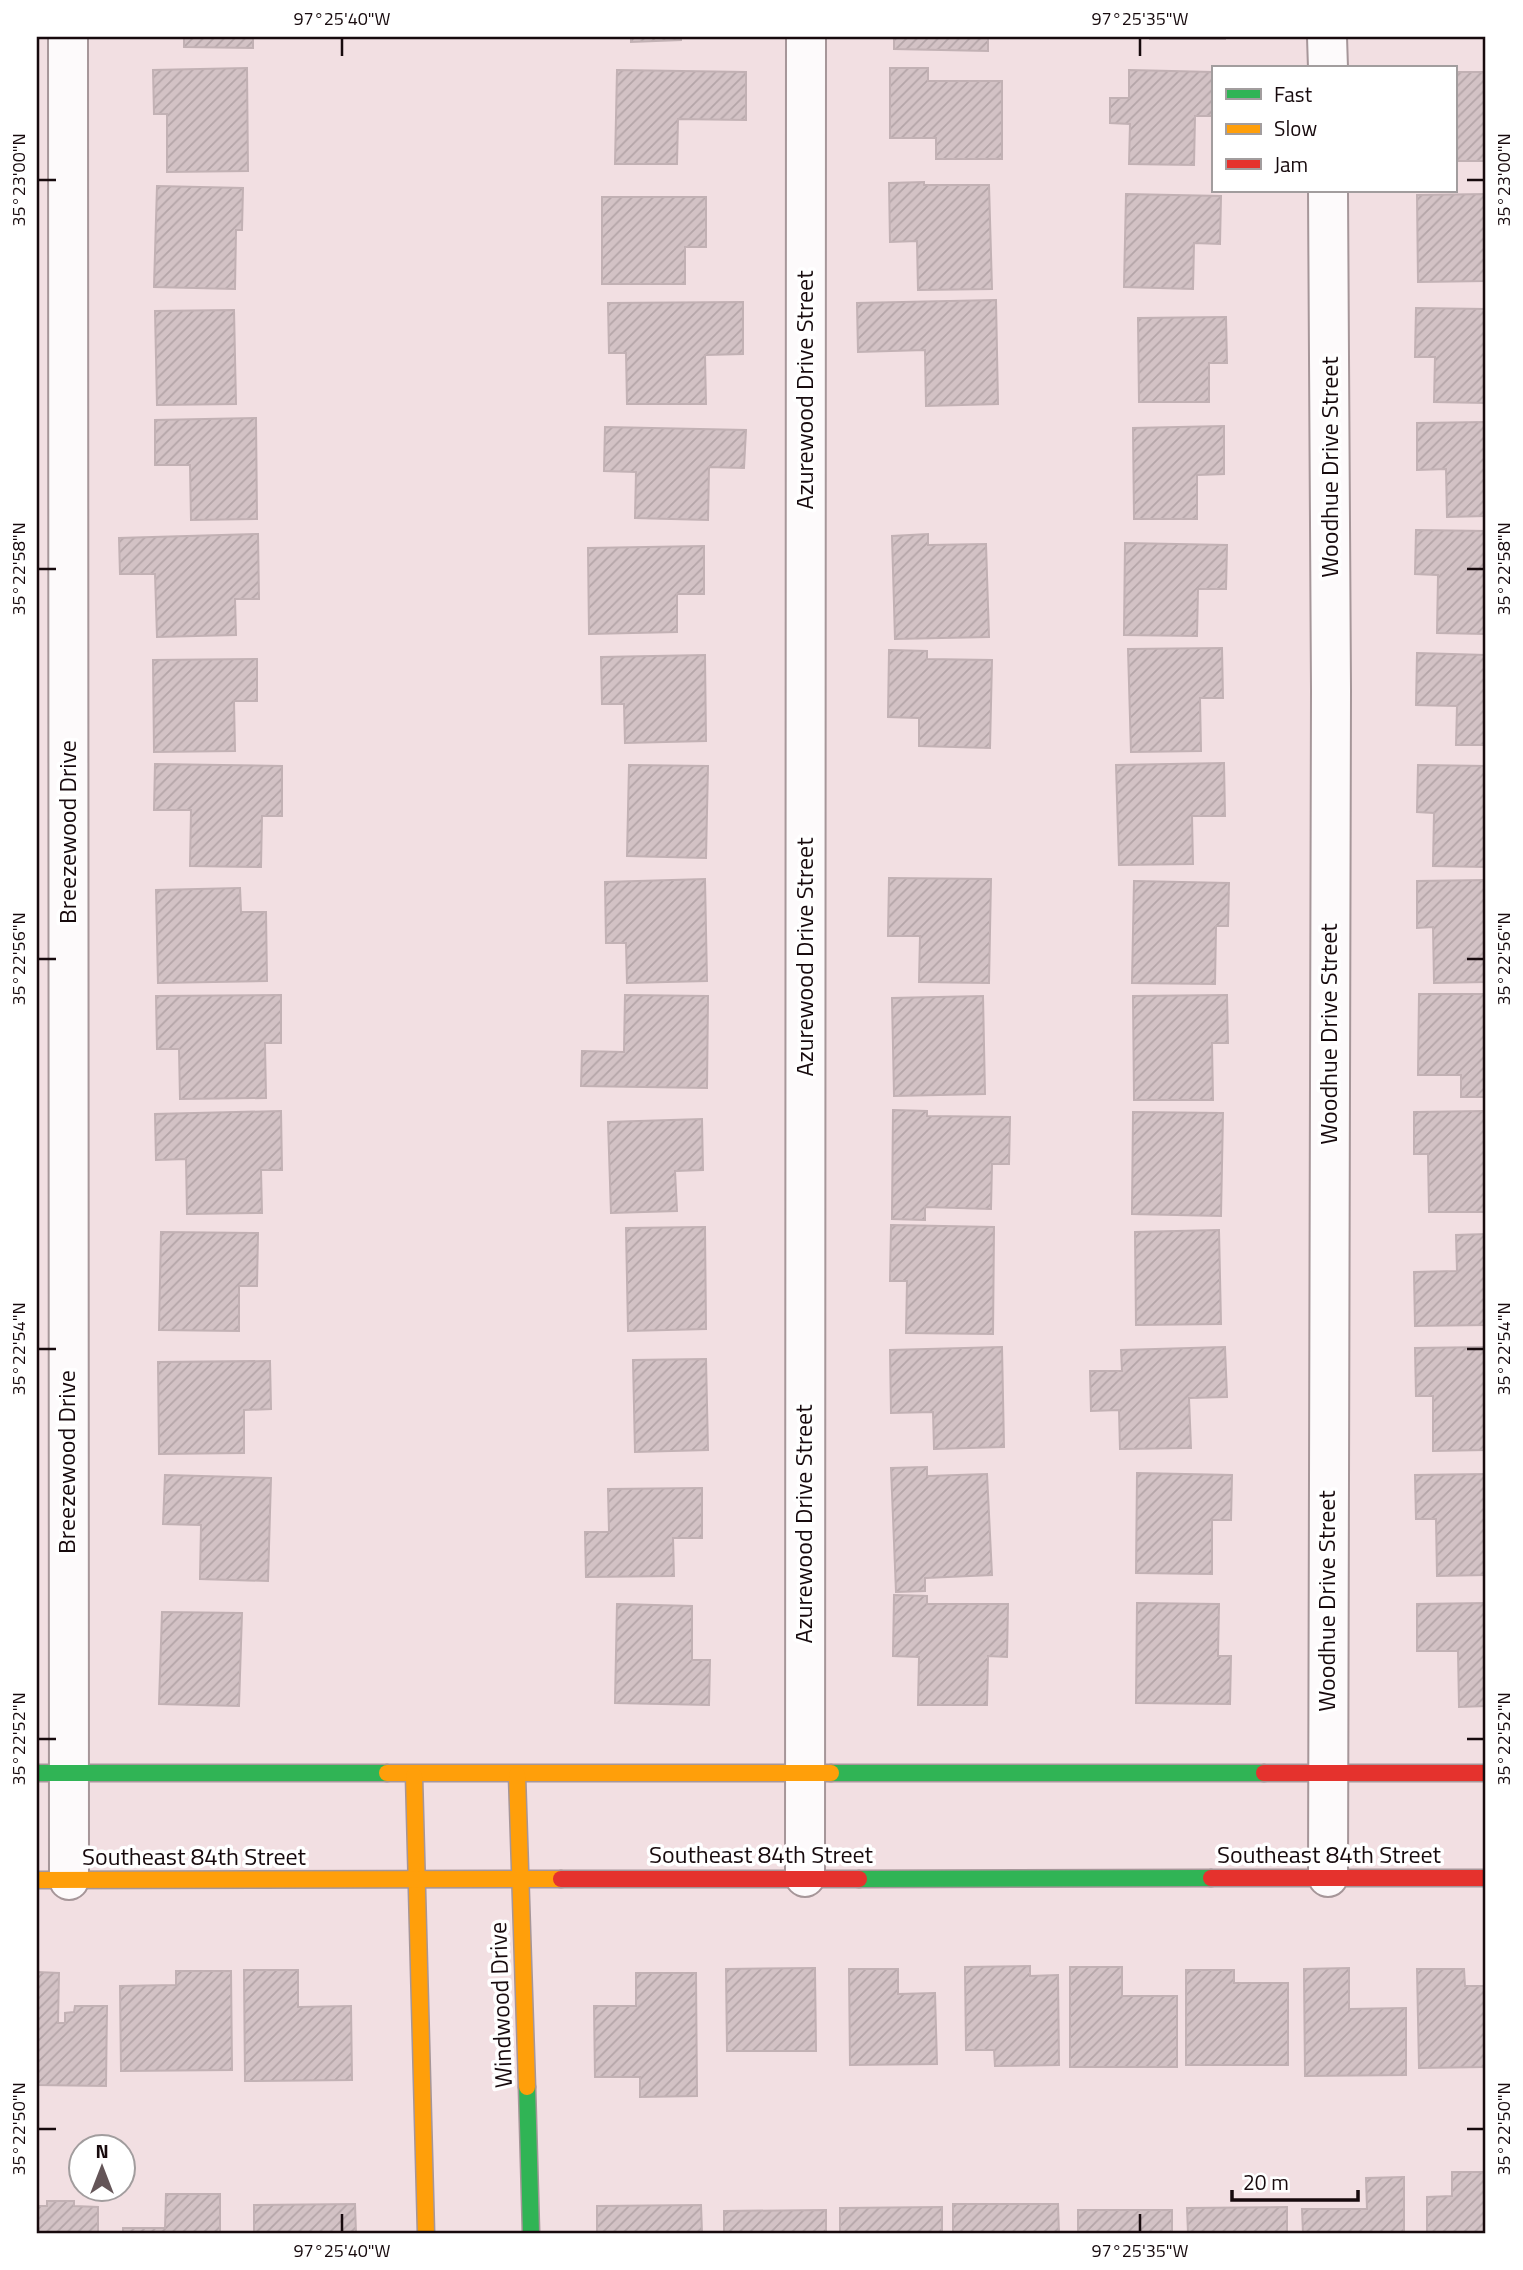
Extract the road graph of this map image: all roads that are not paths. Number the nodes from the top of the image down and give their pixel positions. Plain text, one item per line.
1 (68, 37) edge
2 (806, 37) edge
3 (1327, 37) edge
4 (1328, 66) edge
5 (1328, 192) edge
6 (52, 1773) edge
7 (1326, 1773) junction
8 (1486, 1773) edge
9 (804, 1774) junction
10 (517, 1775) junction
11 (414, 1776) junction
12 (805, 1877) junction
13 (1328, 1877) junction
14 (1486, 1878) edge
15 (415, 1879) junction
16 (53, 1880) edge
17 (520, 1880) junction
18 (426, 2233) edge
19 (531, 2233) edge

1 - 6 street, Breezewood Drive
2 - 9 street, Azurewood Drive Street
3 - 4 street
5 - 7 street, Woodhue Drive Street
6 - 11 street
6 - 16 street, Breezewood Drive
7 - 8 street
7 - 9 street
7 - 13 street, Woodhue Drive Street
9 - 10 street
9 - 12 street, Azurewood Drive Street
10 - 11 street
10 - 17 street, Windwood Drive
11 - 15 street
12 - 13 street, Southeast 84th Street
12 - 17 street, Southeast 84th Street
13 - 14 street, Southeast 84th Street
15 - 16 street, Southeast 84th Street
15 - 17 street, Southeast 84th Street
15 - 18 street
17 - 19 street, Windwood Drive

